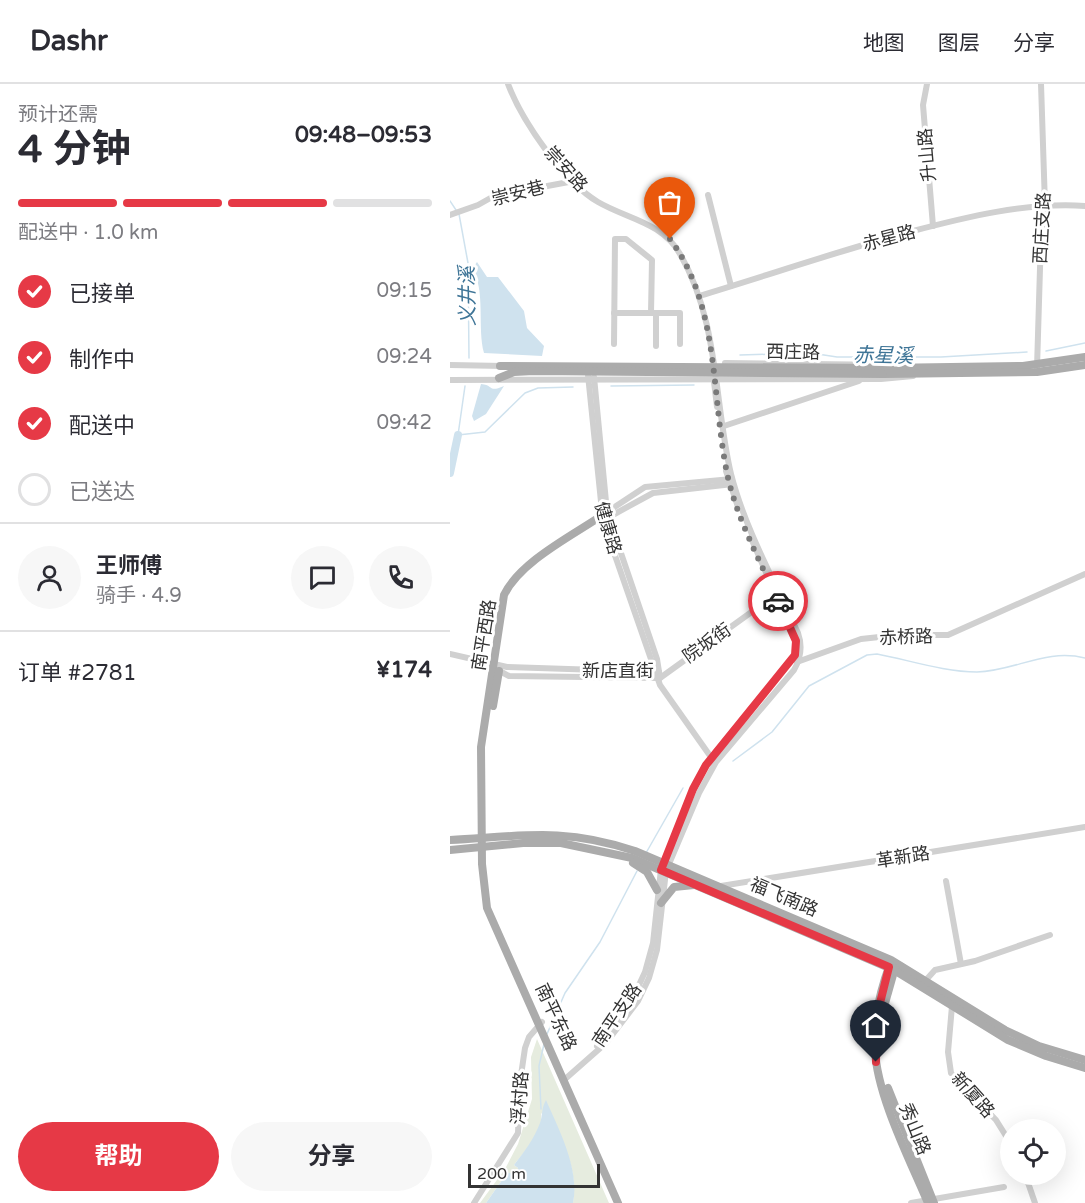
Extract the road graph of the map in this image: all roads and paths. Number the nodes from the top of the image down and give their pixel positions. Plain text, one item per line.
1 (508, 84) edge
2 (927, 84) edge
3 (1041, 84) edge
4 (574, 181) junction
5 (708, 195) dead end
6 (1045, 205) junction
7 (1085, 206) edge
8 (450, 215) edge
9 (933, 226) junction
10 (731, 286) junction
11 (699, 296) junction
12 (614, 313) junction
13 (653, 313) junction
14 (614, 344) dead end
15 (680, 344) dead end
16 (656, 346) dead end
17 (1085, 357) edge
18 (713, 364) junction
19 (450, 365) edge
20 (590, 365) junction
21 (1085, 365) edge
22 (500, 366) junction
23 (1037, 368) junction
24 (925, 370) junction
25 (883, 371) junction
26 (499, 378) junction
27 (715, 378) junction
28 (865, 378) junction
29 (591, 379) junction
30 (450, 380) edge
31 (724, 426) junction
32 (731, 482) junction
33 (605, 516) junction
34 (1085, 574) edge
35 (775, 595) junction
36 (450, 654) edge
37 (798, 662) junction
38 (790, 665) junction
39 (497, 668) junction
40 (669, 670) joint
41 (659, 677) junction
42 (714, 760) junction
43 (1085, 827) edge
44 (484, 838) junction
45 (450, 840) edge
46 (484, 847) junction
47 (450, 850) edge
48 (632, 857) junction
49 (649, 864) junction
50 (665, 866) junction
51 (946, 881) dead end
52 (701, 886) junction
53 (721, 886) junction
54 (657, 890) junction
55 (661, 903) junction
56 (1050, 935) dead end
57 (961, 964) junction
58 (893, 965) junction
59 (926, 980) junction
60 (952, 1006) junction
61 (542, 1026) junction
62 (1085, 1060) edge
63 (1085, 1068) edge
64 (565, 1077) junction
65 (1000, 1126) edge
66 (1029, 1185) edge
67 (1004, 1187) dead end
68 (930, 1201) edge
69 (474, 1203) edge
70 (618, 1203) edge
71 (623, 1203) edge
72 (910, 1203) edge
73 (1035, 1203) edge

1 - 4 street, 崇安路
2 - 9 street, 升山路
3 - 6 street, 西庄支路
4 - 8 street, 崇安巷
4 - 11 street, 崇安路
5 - 10 street
6 - 7 street, 赤星路
6 - 9 street, 赤星路
6 - 23 street, 西庄支路
9 - 10 street, 赤星路
10 - 11 street, 赤星路
11 - 18 street, 崇安路
12 - 13 street
12 - 13 street
12 - 14 street
13 - 15 street
13 - 16 street
17 - 23 main road, 西庄路
18 - 20 street
18 - 24 street
18 - 27 street, 崇安路
19 - 22 street
20 - 22 street
20 - 29 street, 健康路
21 - 23 main road, 西庄路
22 - 25 main road, 西庄路, bridge
23 - 24 main road, 西庄路
24 - 25 main road, 西庄路
24 - 28 street
25 - 26 main road, bridge
26 - 29 street
26 - 30 street
27 - 28 street
27 - 29 street
27 - 31 street, 崇安路
27 - 32 street, 崇安路
28 - 31 street
29 - 33 street, 健康路
31 - 32 street, 崇安路
32 - 33 street, 南平西路
32 - 35 street, 崇安路
32 - 37 street, 崇安路
33 - 39 main road, 南平西路
33 - 41 street, 健康路
34 - 37 street, 赤桥路
35 - 38 street, 崇安路
35 - 40 street, 院坂街
36 - 39 street, 新店直街
37 - 38 street, 赤桥路
37 - 42 street
38 - 42 street
39 - 41 street, 新店直街
39 - 44 main road, 南平西路
40 - 41 street, 新店直街
41 - 42 street, 健康路
42 - 50 street
42 - 50 street
43 - 53 street, 革新路
44 - 45 main road, 福飞南路
44 - 46 main road, 南平东路
44 - 48 main road, 福飞南路
46 - 47 main road, 福飞南路
46 - 48 main road, 福飞南路
46 - 61 main road, 南平东路
48 - 49 main road, 福飞南路
49 - 50 main road, 福飞南路
49 - 54 main road
50 - 52 main road, 福飞南路
50 - 53 main road, 福飞南路
50 - 54 street, 南平支路
50 - 55 street, 南平支路
51 - 57 street
52 - 55 main road
52 - 58 main road, 福飞南路
53 - 58 main road, 福飞南路
54 - 64 street, 南平支路
55 - 64 street, 南平支路
56 - 57 street
57 - 59 street
58 - 59 main road, 福飞南路
58 - 60 main road, 福飞南路
58 - 68 main road, 秀山路
59 - 62 main road, 福飞南路
60 - 63 main road, 福飞南路
60 - 65 street, 新厦路
61 - 64 main road, 南平东路
61 - 69 street, 浮村路
64 - 70 main road, 南平东路
64 - 71 main road, 南平东路
66 - 73 street
67 - 68 street
68 - 72 street

